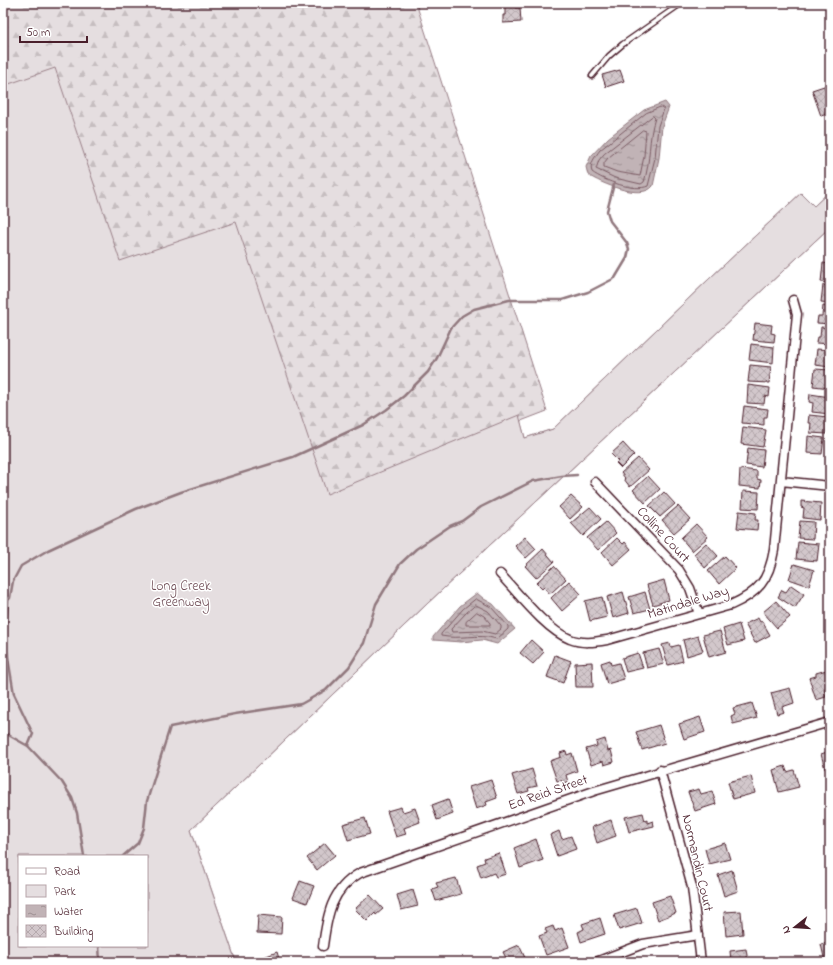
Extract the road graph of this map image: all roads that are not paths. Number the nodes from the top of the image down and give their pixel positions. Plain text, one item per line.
1 (682, 3) edge
2 (592, 76) dead end
3 (793, 300) dead end
4 (781, 481) junction
5 (595, 482) dead end
6 (830, 486) edge
7 (500, 574) dead end
8 (699, 614) junction
9 (830, 722) edge
10 (660, 770) junction
11 (698, 935) junction
12 (323, 946) dead end
13 (596, 962) edge
14 (701, 962) edge

1 - 2 lane
3 - 4 street, Matindale Way
4 - 6 street
4 - 8 street, Matindale Way
5 - 8 street, Colline Court
7 - 8 street, Matindale Way
9 - 10 street, Ed Reid Street
10 - 11 street, Normandin Court
10 - 12 street, Ed Reid Street
11 - 13 street
11 - 14 street, Normandin Court

